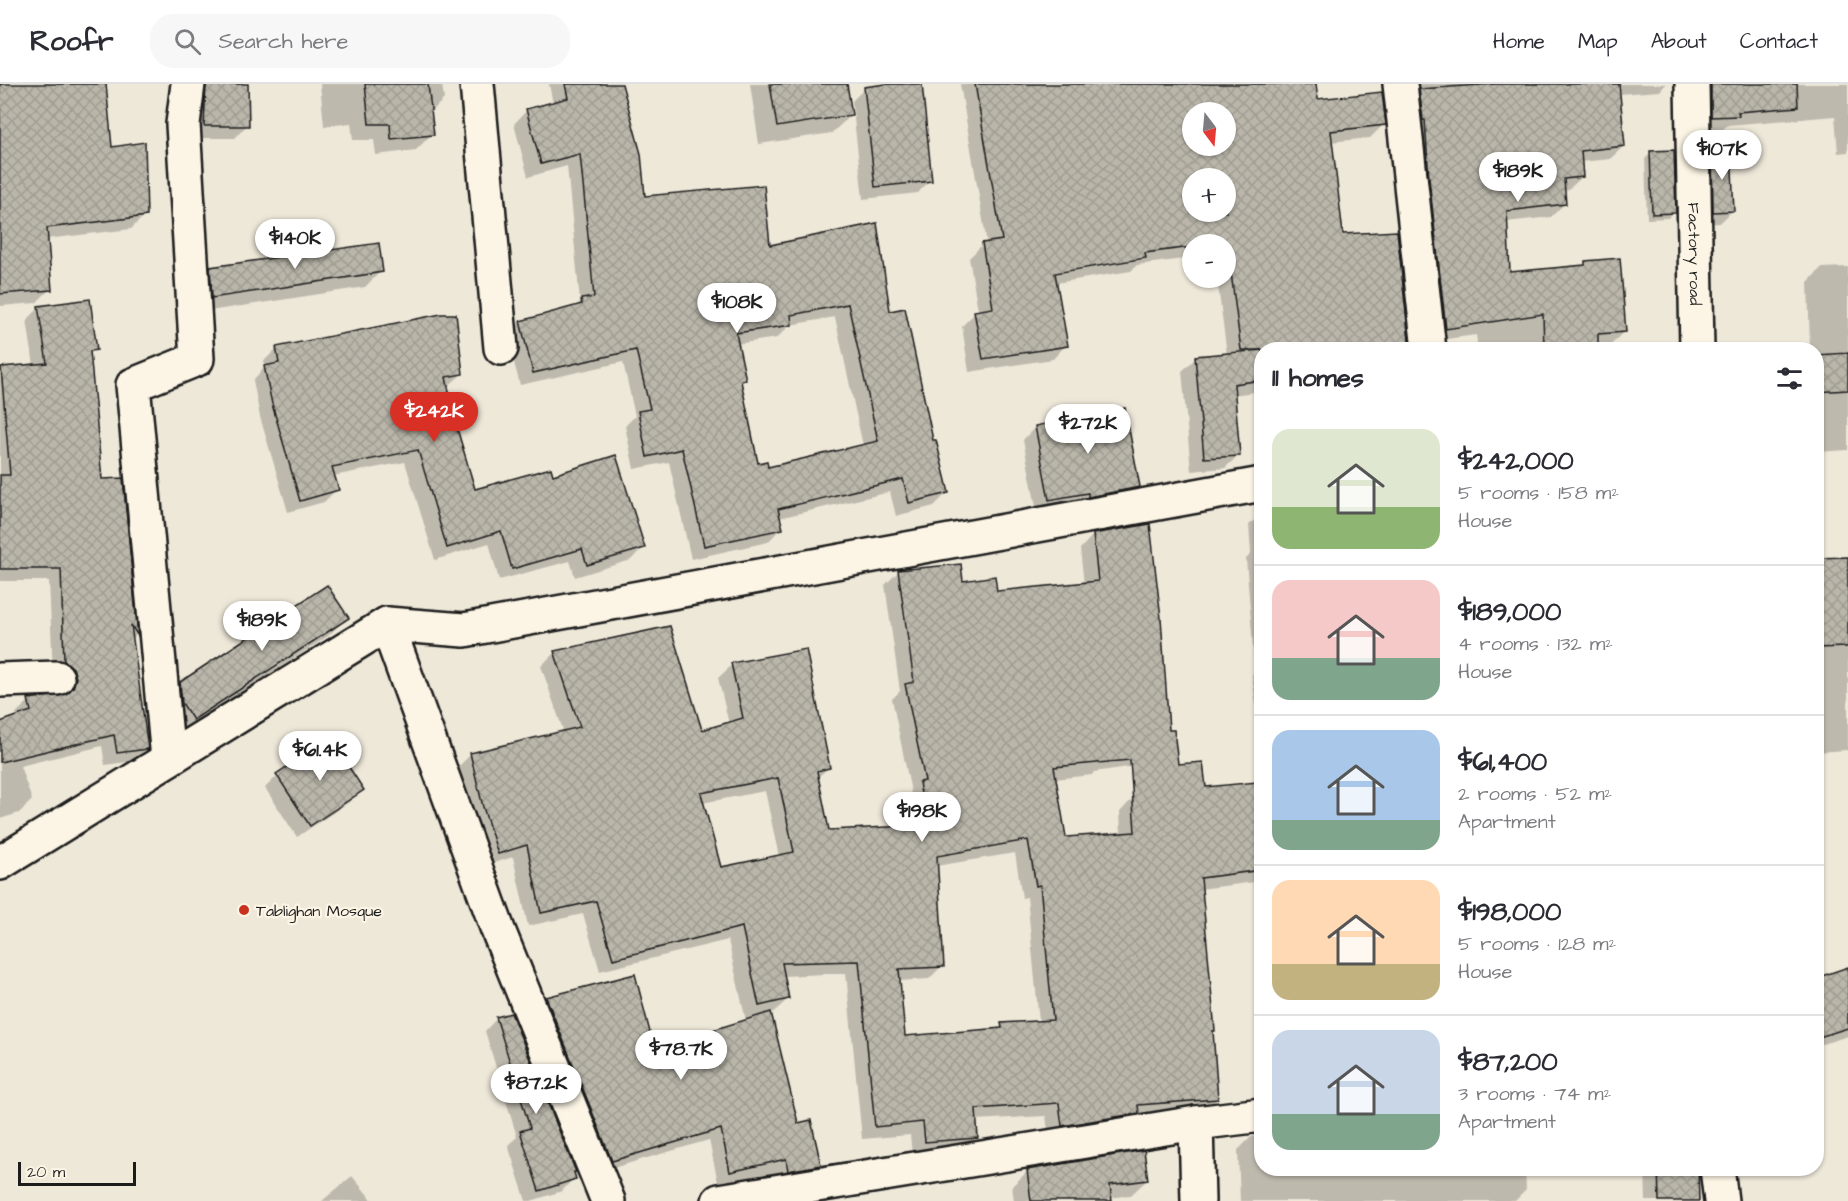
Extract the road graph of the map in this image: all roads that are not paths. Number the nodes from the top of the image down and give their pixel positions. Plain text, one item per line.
1 (188, 84) edge
2 (477, 84) edge
3 (1400, 84) edge
4 (1692, 84) edge
5 (1428, 342) edge
6 (1697, 342) edge
7 (501, 348) dead end
8 (1254, 485) edge
9 (387, 624) junction
10 (57, 678) dead end
11 (0, 680) edge
12 (168, 759) junction
13 (0, 863) edge
14 (1254, 1116) edge
15 (1196, 1123) junction
16 (1718, 1176) edge
17 (608, 1201) edge
18 (719, 1201) edge
19 (1198, 1201) edge
20 (1721, 1201) edge

1 - 12 street
2 - 7 street
3 - 5 street
4 - 6 street, Factory road
8 - 9 street
9 - 12 street
9 - 17 street
10 - 11 street
12 - 13 street
14 - 15 street
15 - 18 street
15 - 19 street
16 - 20 street

